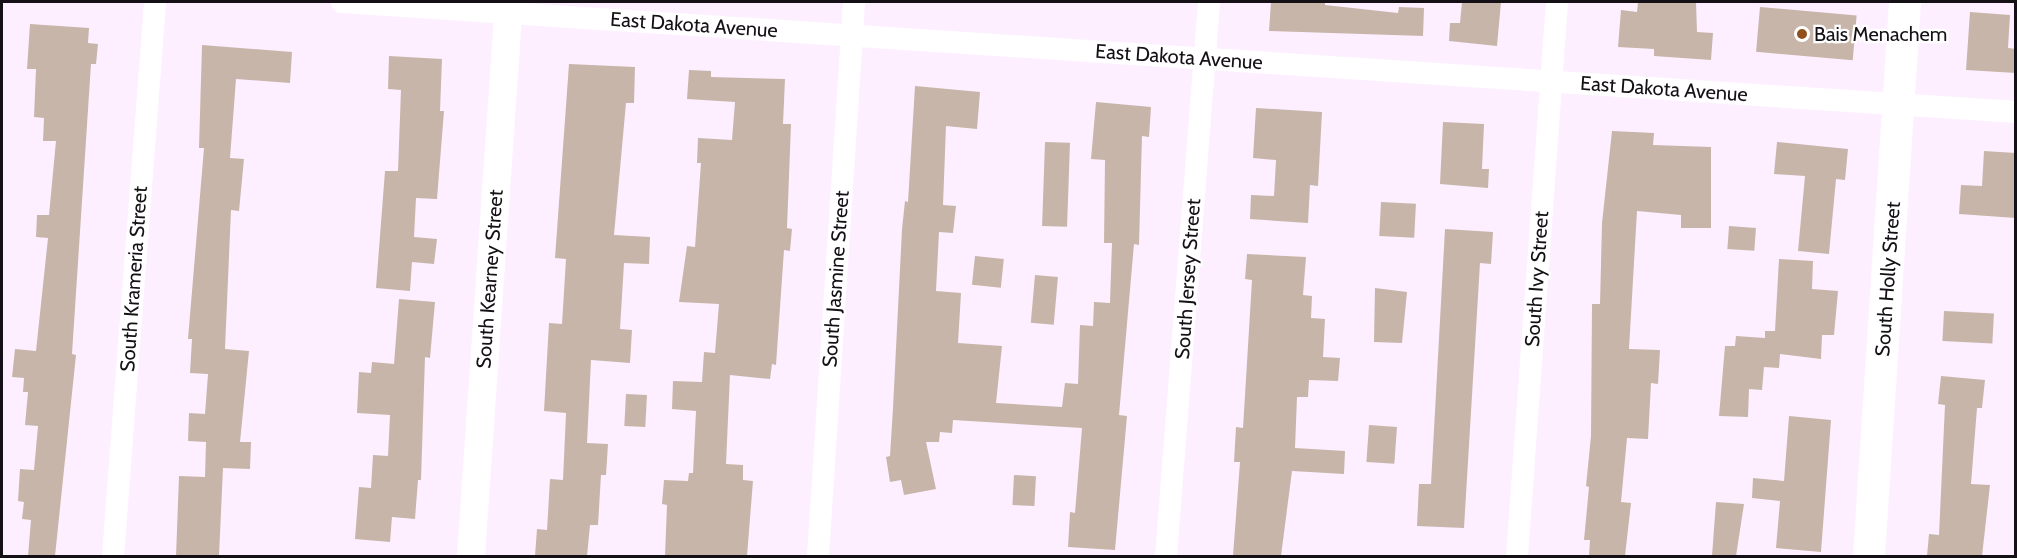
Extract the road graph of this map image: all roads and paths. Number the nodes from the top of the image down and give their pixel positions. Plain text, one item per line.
1 (155, 2) edge
2 (342, 2) edge
3 (854, 2) edge
4 (1209, 2) edge
5 (1557, 2) edge
6 (1905, 2) edge
7 (508, 7) edge
8 (851, 35) junction
9 (1205, 58) junction
10 (1552, 82) junction
11 (1898, 104) junction
12 (2016, 112) edge
13 (113, 556) edge
14 (471, 556) edge
15 (818, 556) edge
16 (1166, 556) edge
17 (1518, 556) edge
18 (1869, 556) edge

1 - 13 street, South Krameria Street
2 - 7 street, East Dakota Avenue
3 - 8 street, South Jasmine Street
4 - 9 street, South Jersey Street
5 - 10 street, South Ivy Street
6 - 11 main road, South Holly Street
7 - 8 street, East Dakota Avenue
7 - 14 street, South Kearney Street
8 - 9 street, East Dakota Avenue
8 - 15 street, South Jasmine Street
9 - 10 street, East Dakota Avenue
9 - 16 street, South Jersey Street
10 - 11 street, East Dakota Avenue
10 - 17 street, South Ivy Street
11 - 12 street, East Dakota Avenue
11 - 18 main road, South Holly Street

